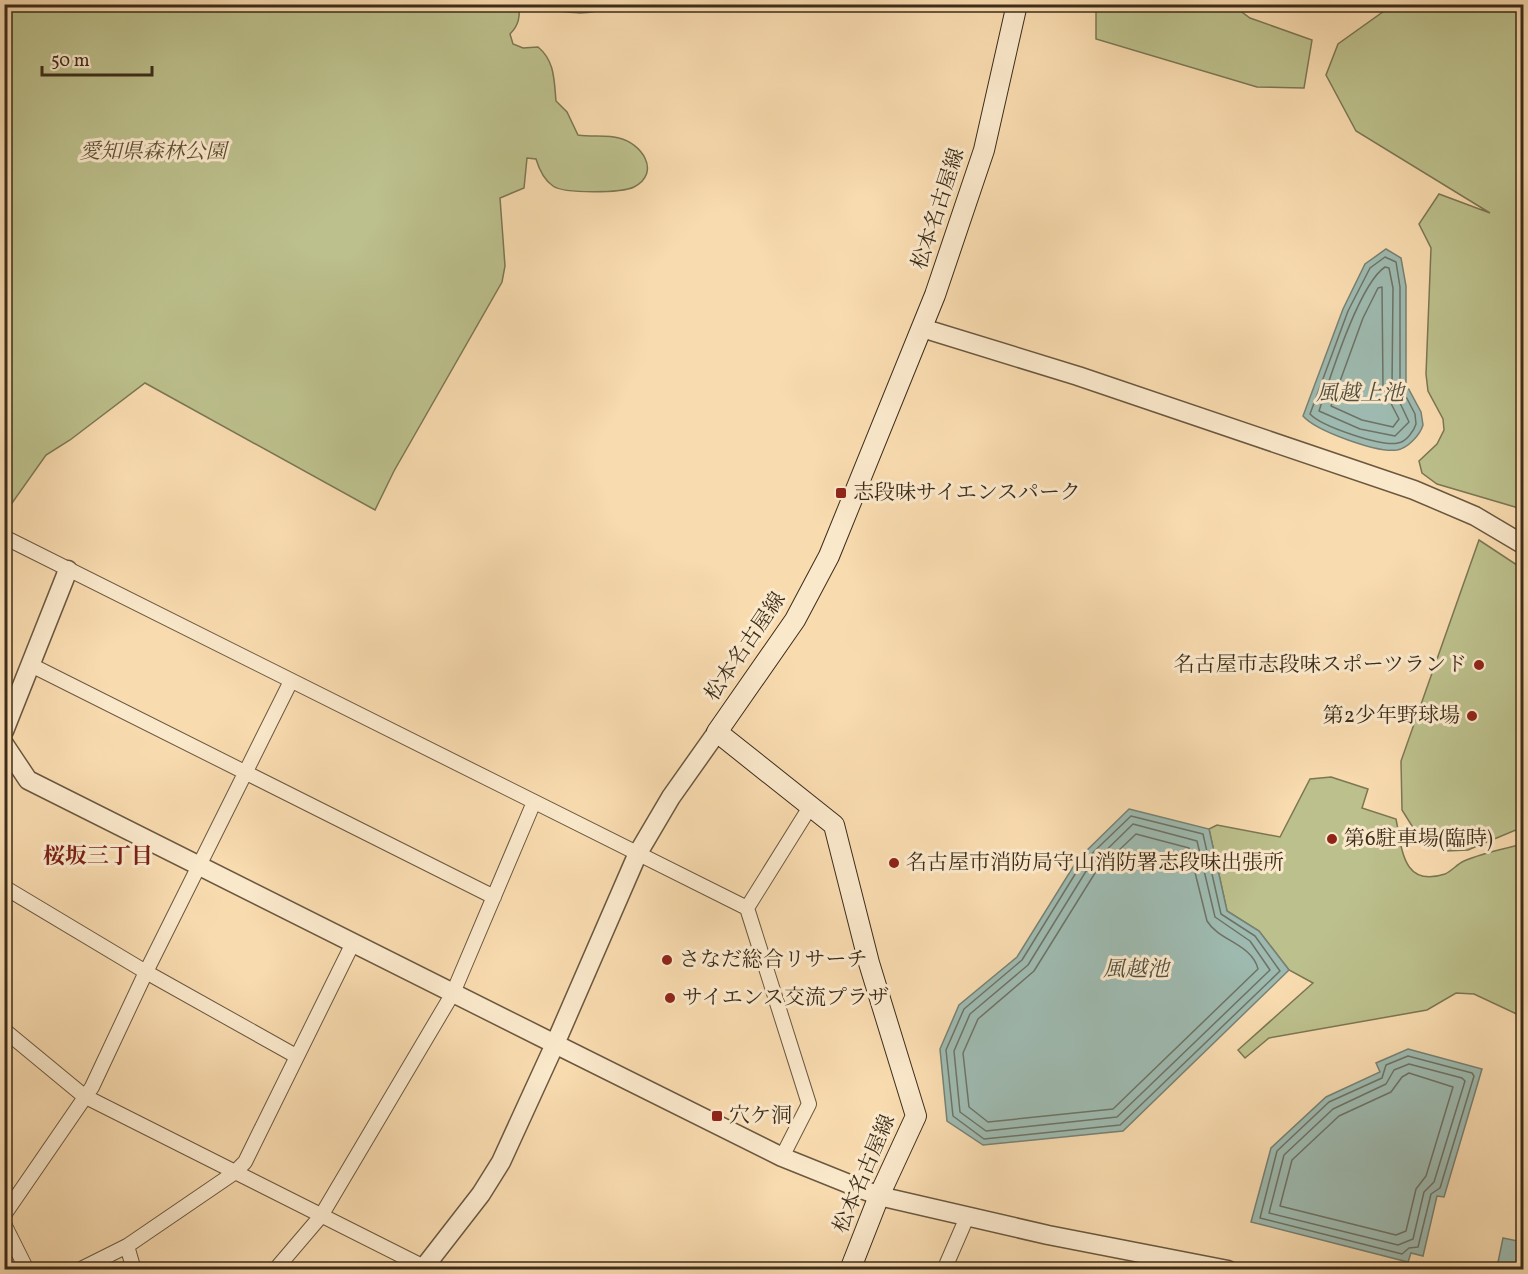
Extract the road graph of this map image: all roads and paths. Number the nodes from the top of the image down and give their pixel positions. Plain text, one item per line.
1 (1017, 4) edge
2 (922, 328) junction
3 (4, 537) edge
4 (1524, 546) edge
5 (68, 570) junction
6 (31, 665) junction
7 (291, 681) junction
8 (4, 731) edge
9 (717, 732) junction
10 (4, 744) edge
11 (246, 775) junction
12 (534, 802) junction
13 (810, 807) junction
14 (638, 853) junction
15 (200, 866) junction
16 (4, 887) edge
17 (494, 897) junction
18 (747, 908) junction
19 (352, 945) junction
20 (146, 972) junction
21 (453, 993) junction
22 (4, 1030) edge
23 (555, 1044) junction
24 (296, 1056) junction
25 (84, 1096) junction
26 (782, 1157) junction
27 (234, 1173) junction
28 (879, 1196) junction
29 (4, 1215) edge
30 (321, 1216) junction
31 (967, 1216) junction
32 (4, 1224) edge
33 (128, 1245) junction
34 (1167, 1263) edge
35 (423, 1268) edge
36 (27, 1269) edge
37 (79, 1269) edge
38 (134, 1269) edge
39 (274, 1269) edge
40 (850, 1269) edge
41 (944, 1269) edge
42 (1228, 1269) edge

1 - 2 main road, 松本名古屋線
2 - 4 street
2 - 9 main road, 松本名古屋線
3 - 5 street
5 - 6 street
5 - 7 street
6 - 8 street
6 - 11 street
7 - 11 street
7 - 12 street
9 - 13 main road, 松本名古屋線
9 - 14 street
10 - 15 street
11 - 15 street
11 - 17 street
12 - 14 street
12 - 17 street
13 - 18 street
13 - 28 main road, 松本名古屋線
14 - 18 street
14 - 23 street
15 - 19 street
15 - 20 street
16 - 20 street
17 - 21 street
18 - 26 street
19 - 21 street
19 - 24 street
20 - 24 street
20 - 25 street
21 - 23 street
21 - 30 street
22 - 25 street
23 - 26 street
23 - 35 street
24 - 27 street
25 - 27 street
25 - 29 street
26 - 28 street
27 - 30 street
27 - 33 street
28 - 31 street
28 - 40 main road, 松本名古屋線
30 - 35 street
30 - 39 street
31 - 34 street
31 - 41 street
32 - 36 street
33 - 37 street
33 - 38 street
34 - 42 street

